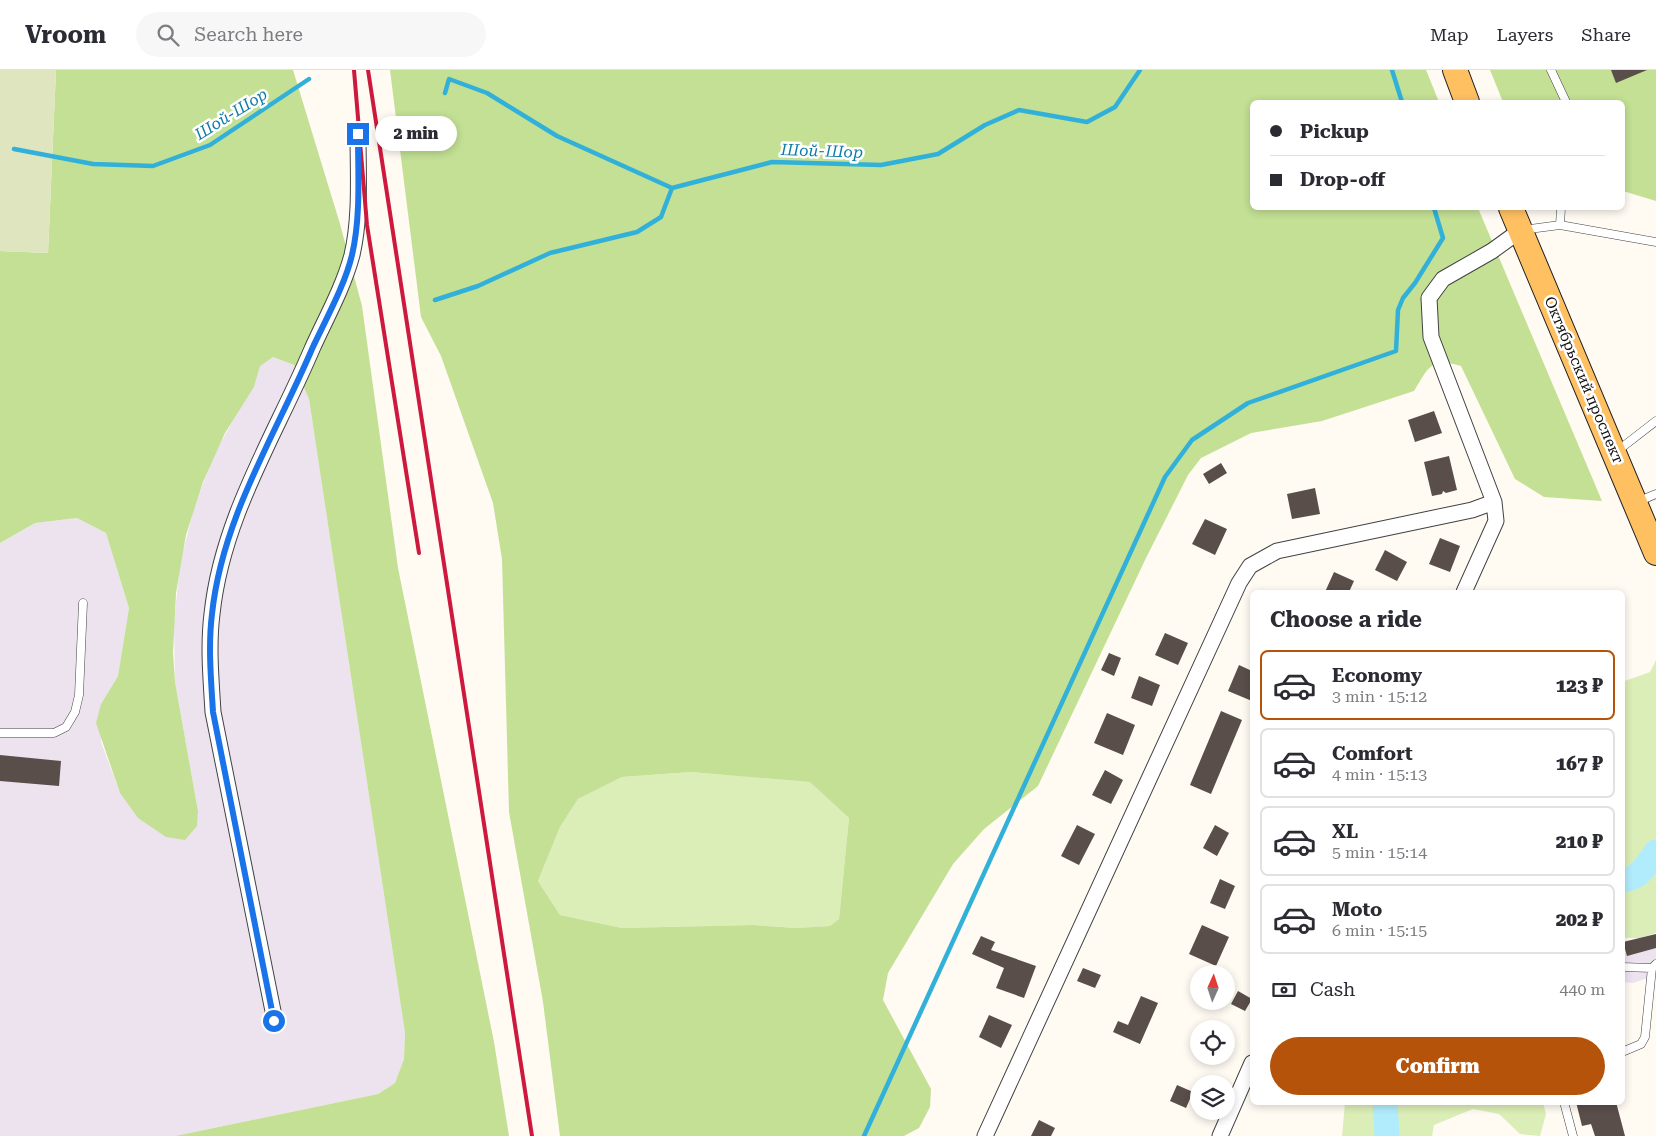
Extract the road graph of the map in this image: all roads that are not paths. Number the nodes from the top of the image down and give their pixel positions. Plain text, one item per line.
1 (1455, 70) edge
2 (1551, 70) edge
3 (1466, 100) edge
4 (1565, 100) edge
5 (358, 134) dead end
6 (1512, 210) edge
7 (1561, 210) edge
8 (1560, 225) junction
9 (1521, 230) junction
10 (1656, 242) edge
11 (1656, 421) edge
12 (1615, 454) junction
13 (1646, 498) edge
14 (1494, 502) junction
15 (1656, 553) edge
16 (1465, 590) edge
17 (83, 603) dead end
18 (0, 733) edge
19 (1654, 966) edge
20 (1625, 967) edge
21 (274, 1021) dead end
22 (1625, 1051) edge
23 (1250, 1068) edge
24 (1565, 1105) edge
25 (985, 1136) edge
26 (1220, 1136) edge
27 (1574, 1136) edge

1 - 3 main road
2 - 4 lane
5 - 21 street
6 - 9 main road, Октябрьский проспект
7 - 8 lane
8 - 9 lane
8 - 10 lane
9 - 12 main road, Октябрьский проспект
9 - 14 street
11 - 12 lane
12 - 13 main road, Октябрьский проспект
13 - 15 main road, Октябрьский проспект
14 - 16 street
14 - 25 street
17 - 18 lane
19 - 20 lane
19 - 22 lane
23 - 26 street
24 - 27 lane

